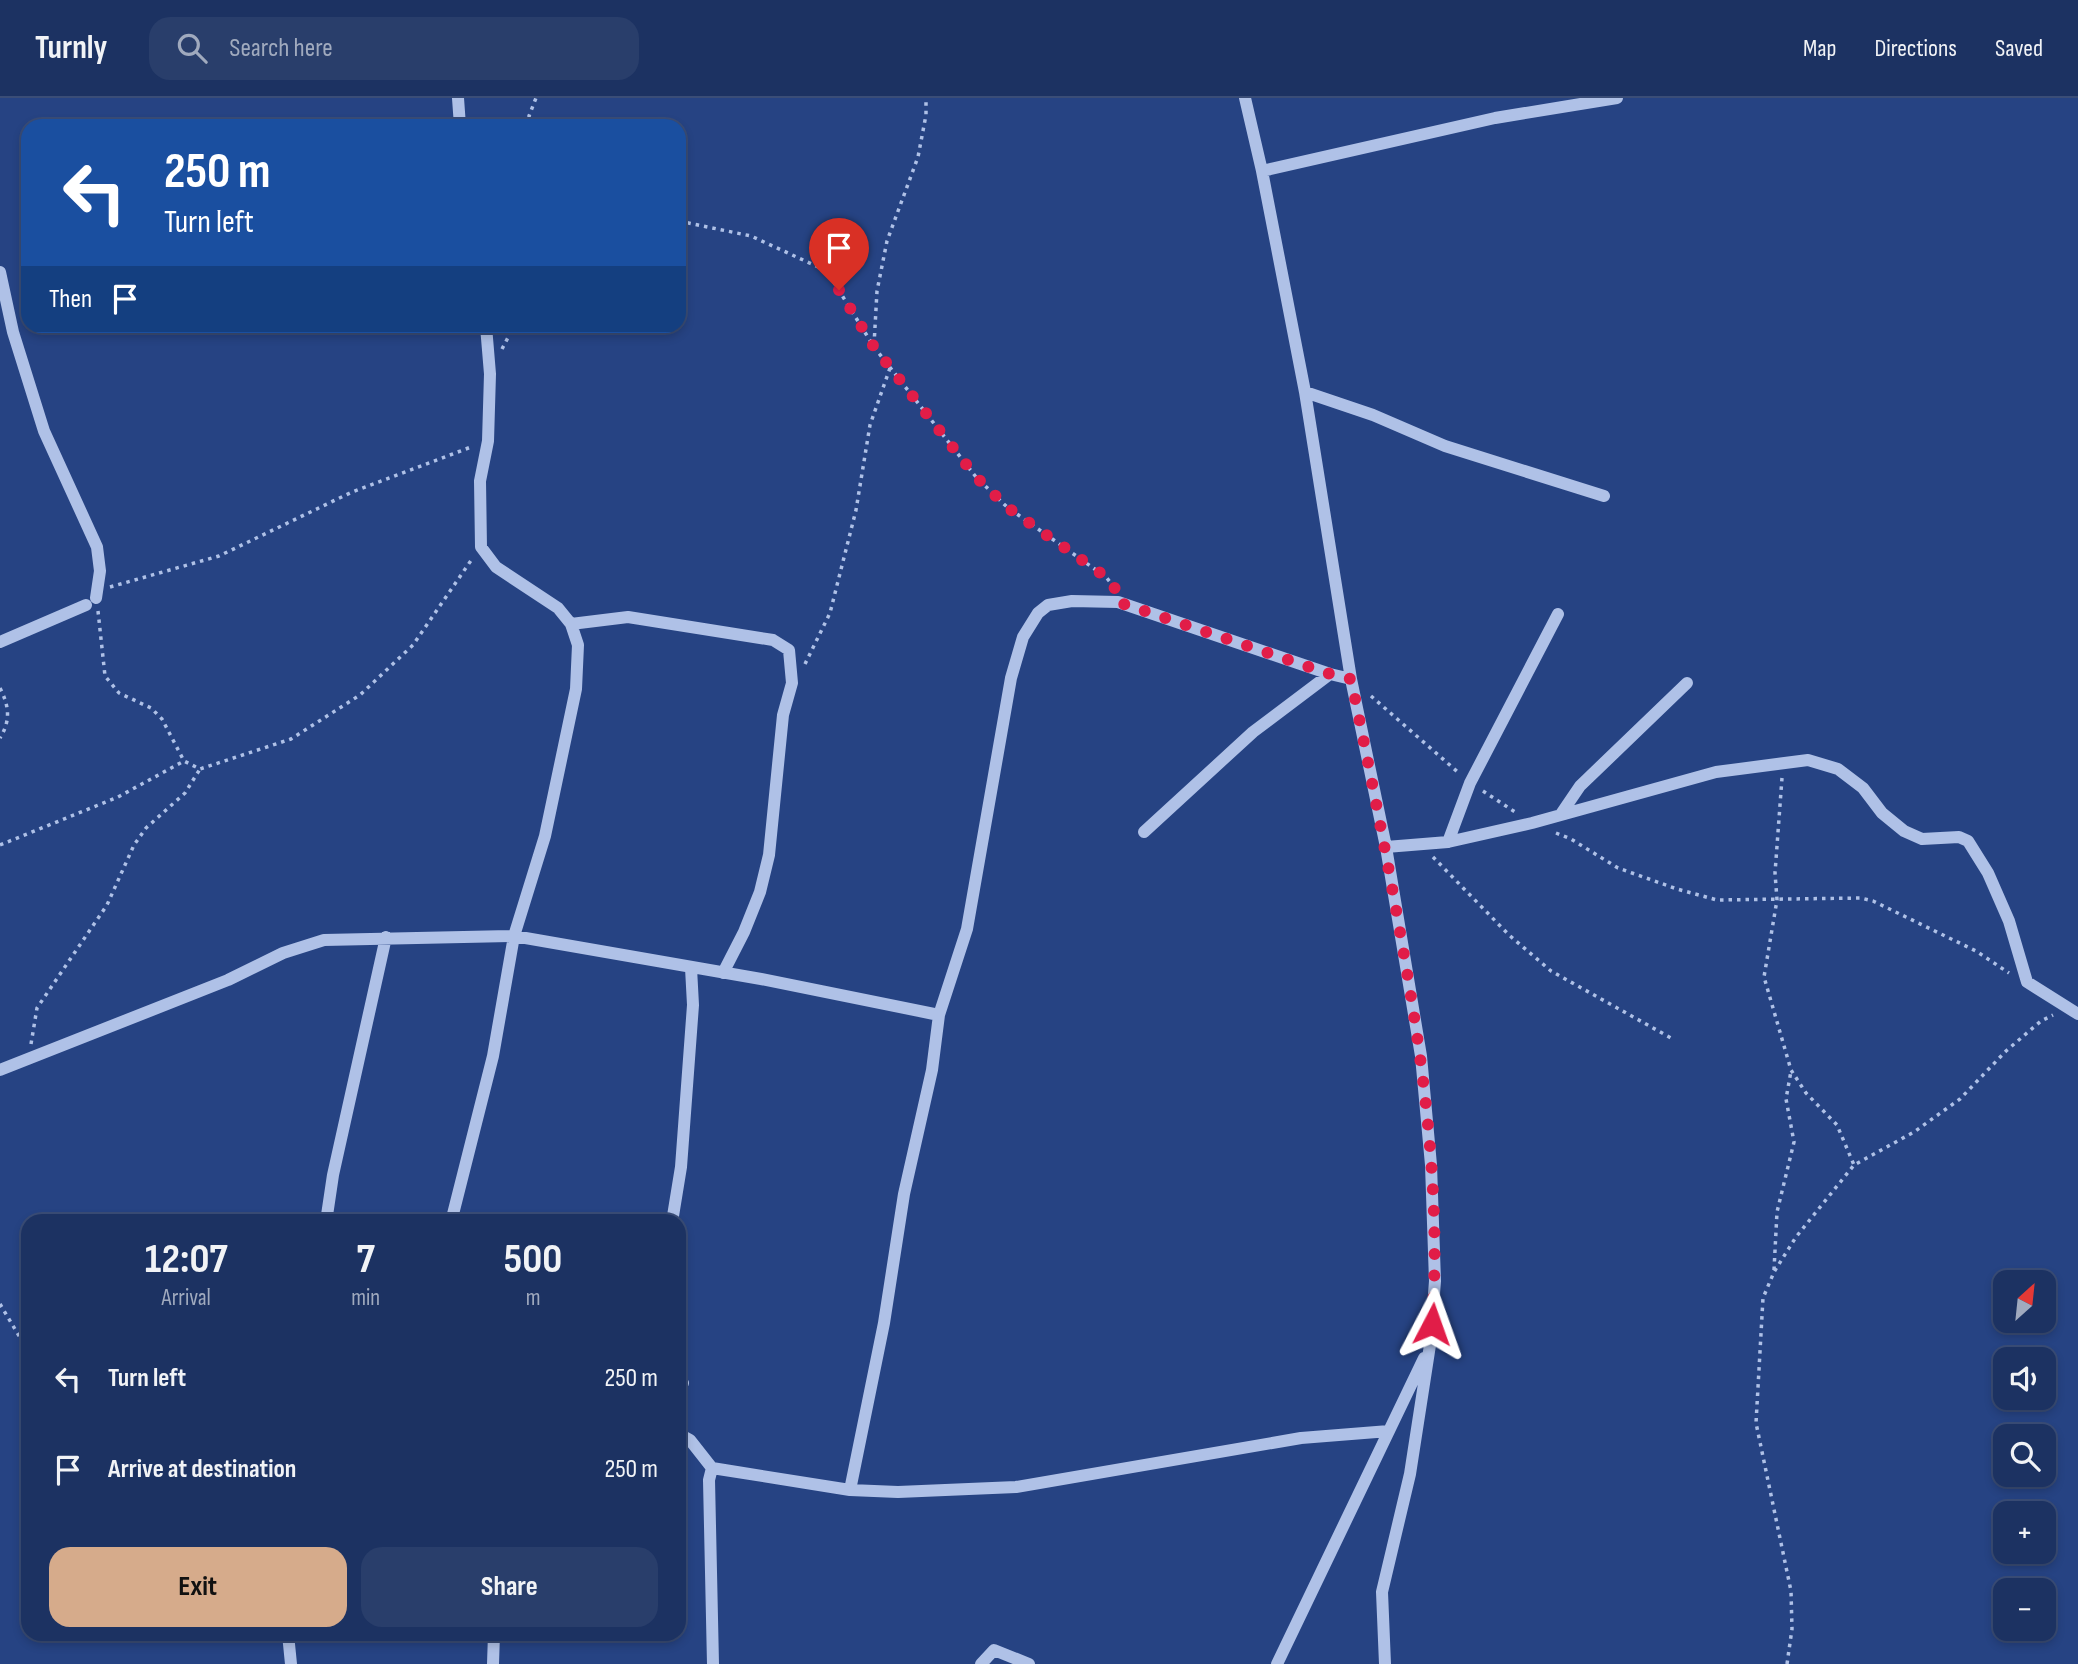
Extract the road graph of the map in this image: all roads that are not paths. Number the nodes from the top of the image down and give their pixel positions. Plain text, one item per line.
1 (458, 98) edge
2 (1245, 98) edge
3 (1617, 98) edge
4 (460, 119) edge
5 (1262, 171) junction
6 (0, 272) edge
7 (486, 333) edge
8 (1305, 392) junction
9 (1604, 496) dead end
10 (1558, 614) dead end
11 (570, 624) junction
12 (0, 642) edge
13 (1330, 674) junction
14 (1351, 679) junction
15 (1687, 683) dead end
16 (1561, 814) junction
17 (1144, 832) dead end
18 (1448, 842) junction
19 (1386, 847) junction
20 (514, 936) junction
21 (386, 937) junction
22 (691, 968) junction
23 (723, 973) junction
24 (2073, 1011) edge
25 (939, 1015) junction
26 (0, 1070) edge
27 (327, 1214) edge
28 (453, 1214) edge
29 (673, 1214) edge
30 (1430, 1345) junction
31 (1389, 1431) junction
32 (686, 1438) edge
33 (712, 1468) junction
34 (850, 1490) junction
35 (289, 1641) edge
36 (494, 1641) edge
37 (1276, 1663) edge
38 (291, 1664) edge
39 (493, 1664) edge
40 (713, 1664) edge
41 (981, 1664) edge
42 (1029, 1664) edge
43 (1385, 1664) edge

1 - 4 street
2 - 5 street
3 - 5 street
5 - 8 street
6 - 12 street
7 - 11 street
8 - 9 street
8 - 14 street
10 - 18 street
11 - 20 street
11 - 23 street
13 - 14 street
13 - 17 street
13 - 25 street
14 - 19 street
15 - 16 street
16 - 18 street
16 - 24 street
18 - 19 street
19 - 30 street
20 - 21 street
20 - 22 street
20 - 28 street
21 - 26 street
21 - 27 street
22 - 23 street
22 - 29 street
23 - 25 street
25 - 34 street
30 - 31 street
30 - 43 street
31 - 34 street
31 - 37 street
32 - 33 street
33 - 34 street
33 - 40 street
35 - 38 street
36 - 39 street
41 - 42 street

